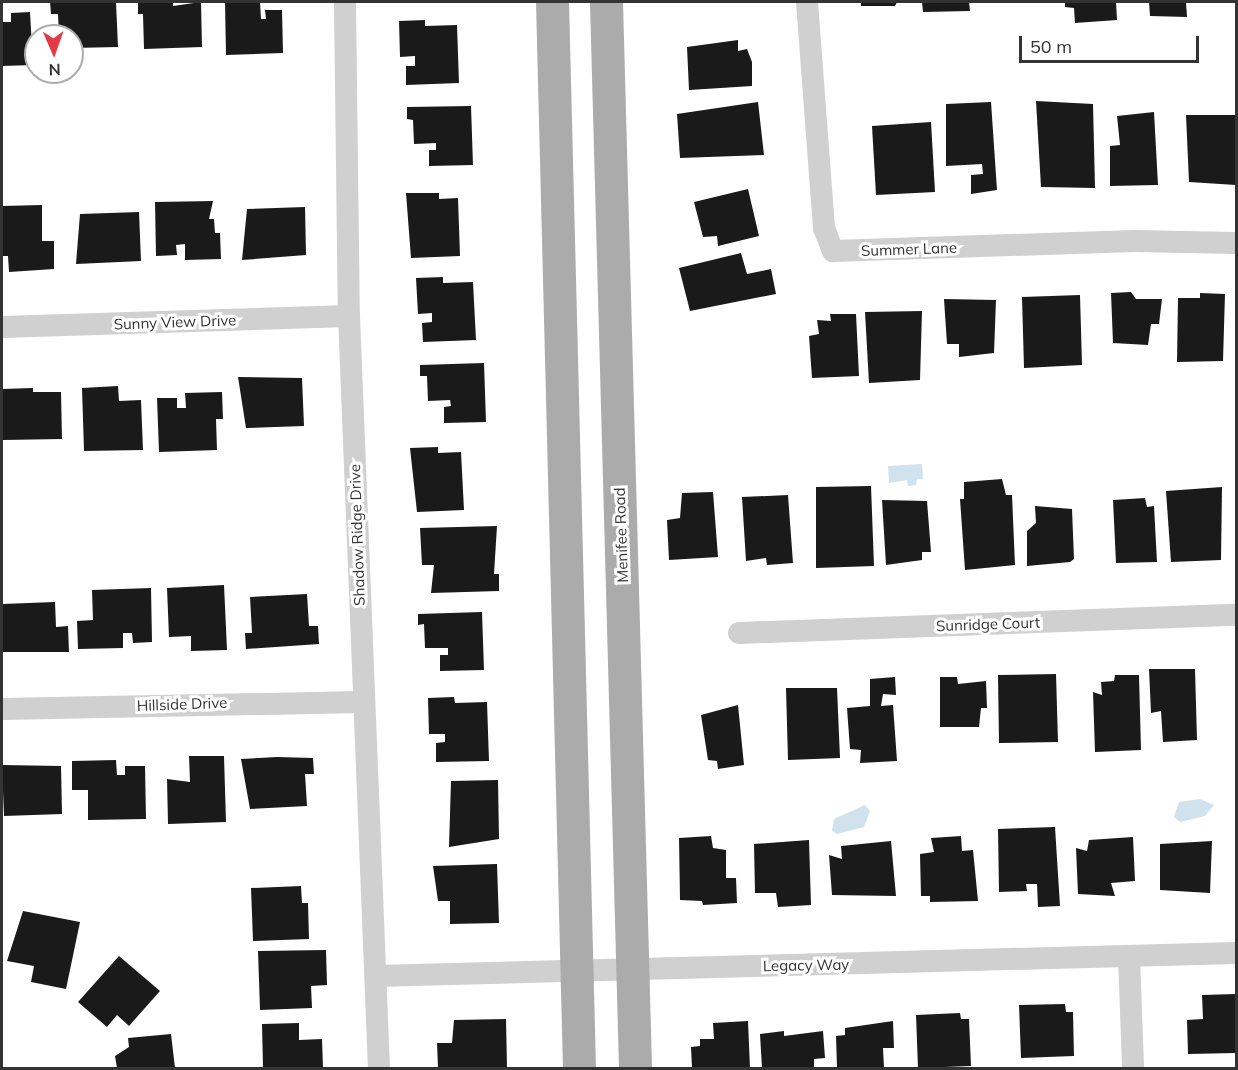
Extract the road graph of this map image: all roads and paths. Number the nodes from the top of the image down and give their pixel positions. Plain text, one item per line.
1 (345, 2) edge
2 (552, 2) edge
3 (606, 2) edge
4 (807, 2) edge
5 (1236, 243) edge
6 (349, 316) junction
7 (2, 327) edge
8 (1236, 615) edge
9 (739, 633) dead end
10 (363, 702) junction
11 (2, 709) edge
12 (1236, 953) edge
13 (1129, 957) junction
14 (633, 969) junction
15 (576, 970) junction
16 (376, 976) junction
17 (379, 1068) edge
18 (579, 1068) edge
19 (635, 1068) edge
20 (1133, 1068) edge

1 - 6 street, Shadow Ridge Drive
2 - 15 main road
3 - 14 main road, Menifee Road
4 - 5 street, Summer Lane
6 - 7 street, Sunny View Drive
6 - 10 street, Shadow Ridge Drive
8 - 9 street, Sunridge Court
10 - 11 street, Hillside Drive
10 - 16 street, Shadow Ridge Drive
12 - 13 street, Legacy Way
13 - 14 street, Legacy Way
13 - 20 street
14 - 15 street, Legacy Way
14 - 19 main road, Menifee Road
15 - 16 street, Legacy Way
15 - 18 main road
16 - 17 street, Shadow Ridge Drive

